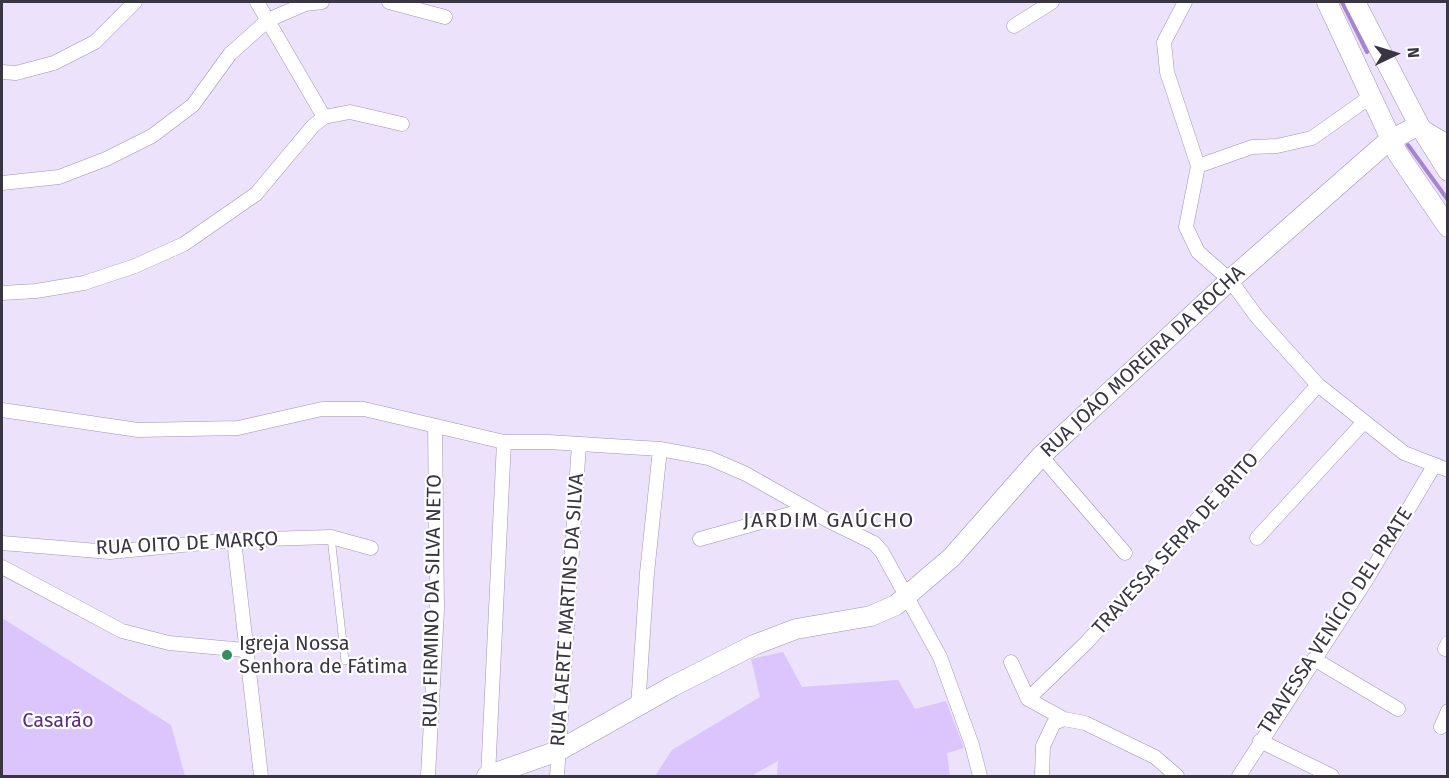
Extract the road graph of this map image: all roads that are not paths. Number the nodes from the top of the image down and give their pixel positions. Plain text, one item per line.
1 (135, 2) edge
2 (257, 2) edge
3 (322, 2) edge
4 (389, 2) edge
5 (1052, 2) edge
6 (1185, 2) edge
7 (1327, 2) edge
8 (1355, 2) edge
9 (445, 17) dead end
10 (268, 20) junction
11 (1014, 26) dead end
12 (2, 72) edge
13 (1394, 80) junction
14 (1370, 97) junction
15 (324, 117) junction
16 (402, 124) dead end
17 (1419, 124) junction
18 (1391, 140) junction
19 (1448, 142) edge
20 (1197, 166) junction
21 (1448, 171) edge
22 (2, 183) edge
23 (1448, 227) edge
24 (1230, 280) junction
25 (2, 292) edge
26 (1318, 385) junction
27 (2, 410) edge
28 (1364, 422) junction
29 (435, 426) junction
30 (504, 442) junction
31 (579, 444) junction
32 (660, 449) junction
33 (1041, 456) junction
34 (1441, 468) edge
35 (808, 509) junction
36 (332, 537) junction
37 (1257, 538) dead end
38 (700, 539) dead end
39 (234, 540) junction
40 (2, 543) edge
41 (370, 548) dead end
42 (1125, 553) dead end
43 (2, 567) edge
44 (908, 597) junction
45 (244, 650) junction
46 (1314, 659) junction
47 (345, 662) dead end
48 (1011, 662) dead end
49 (1028, 699) junction
50 (638, 707) junction
51 (1398, 709) dead end
52 (1448, 711) edge
53 (1059, 721) junction
54 (1441, 727) dead end
55 (1260, 741) junction
56 (558, 751) junction
57 (488, 776) edge
58 (261, 777) edge
59 (428, 777) edge
60 (557, 777) edge
61 (980, 777) edge
62 (1042, 777) edge
63 (1177, 777) edge
64 (1239, 777) edge
65 (1332, 777) edge

1 - 12 street
2 - 10 street
3 - 10 street
4 - 9 street
5 - 11 street
6 - 20 street
7 - 14 street
8 - 13 street
10 - 15 street
10 - 22 street
13 - 14 street
13 - 17 street
14 - 18 street
14 - 20 street
15 - 16 street
15 - 25 street
17 - 18 street, RUA JOÃO MOREIRA DA ROCHA
17 - 19 street
17 - 21 street
18 - 23 street
18 - 24 street, RUA JOÃO MOREIRA DA ROCHA
20 - 24 street
24 - 26 street
24 - 33 street, RUA JOÃO MOREIRA DA ROCHA
26 - 28 street
26 - 49 street, TRAVESSA SERPA DE BRITO
27 - 29 street
28 - 34 street
28 - 37 street
29 - 30 street
29 - 59 street, RUA FIRMINO DA SILVA NETO
30 - 31 street
30 - 57 street
31 - 32 street
31 - 56 street, RUA LAERTE MARTINS DA SILVA
32 - 35 street
32 - 50 street
33 - 42 street
33 - 44 street, RUA JOÃO MOREIRA DA ROCHA
34 - 46 street, TRAVESSA VENÍCIO DEL PRATE
35 - 38 street
35 - 44 street
36 - 39 street, RUA OITO DE MARÇO
36 - 41 street, RUA OITO DE MARÇO
36 - 47 lane
39 - 40 street, RUA OITO DE MARÇO
39 - 45 street
43 - 45 street
44 - 50 street, RUA JOÃO MOREIRA DA ROCHA
44 - 61 street
45 - 58 street
46 - 51 street
46 - 55 street, TRAVESSA VENÍCIO DEL PRATE
48 - 49 street
49 - 53 street
50 - 56 street, RUA JOÃO MOREIRA DA ROCHA
52 - 54 street
53 - 62 street
53 - 63 street
55 - 64 street, TRAVESSA VENÍCIO DEL PRATE
55 - 65 street
56 - 57 street, RUA JOÃO MOREIRA DA ROCHA
56 - 60 street, RUA LAERTE MARTINS DA SILVA

